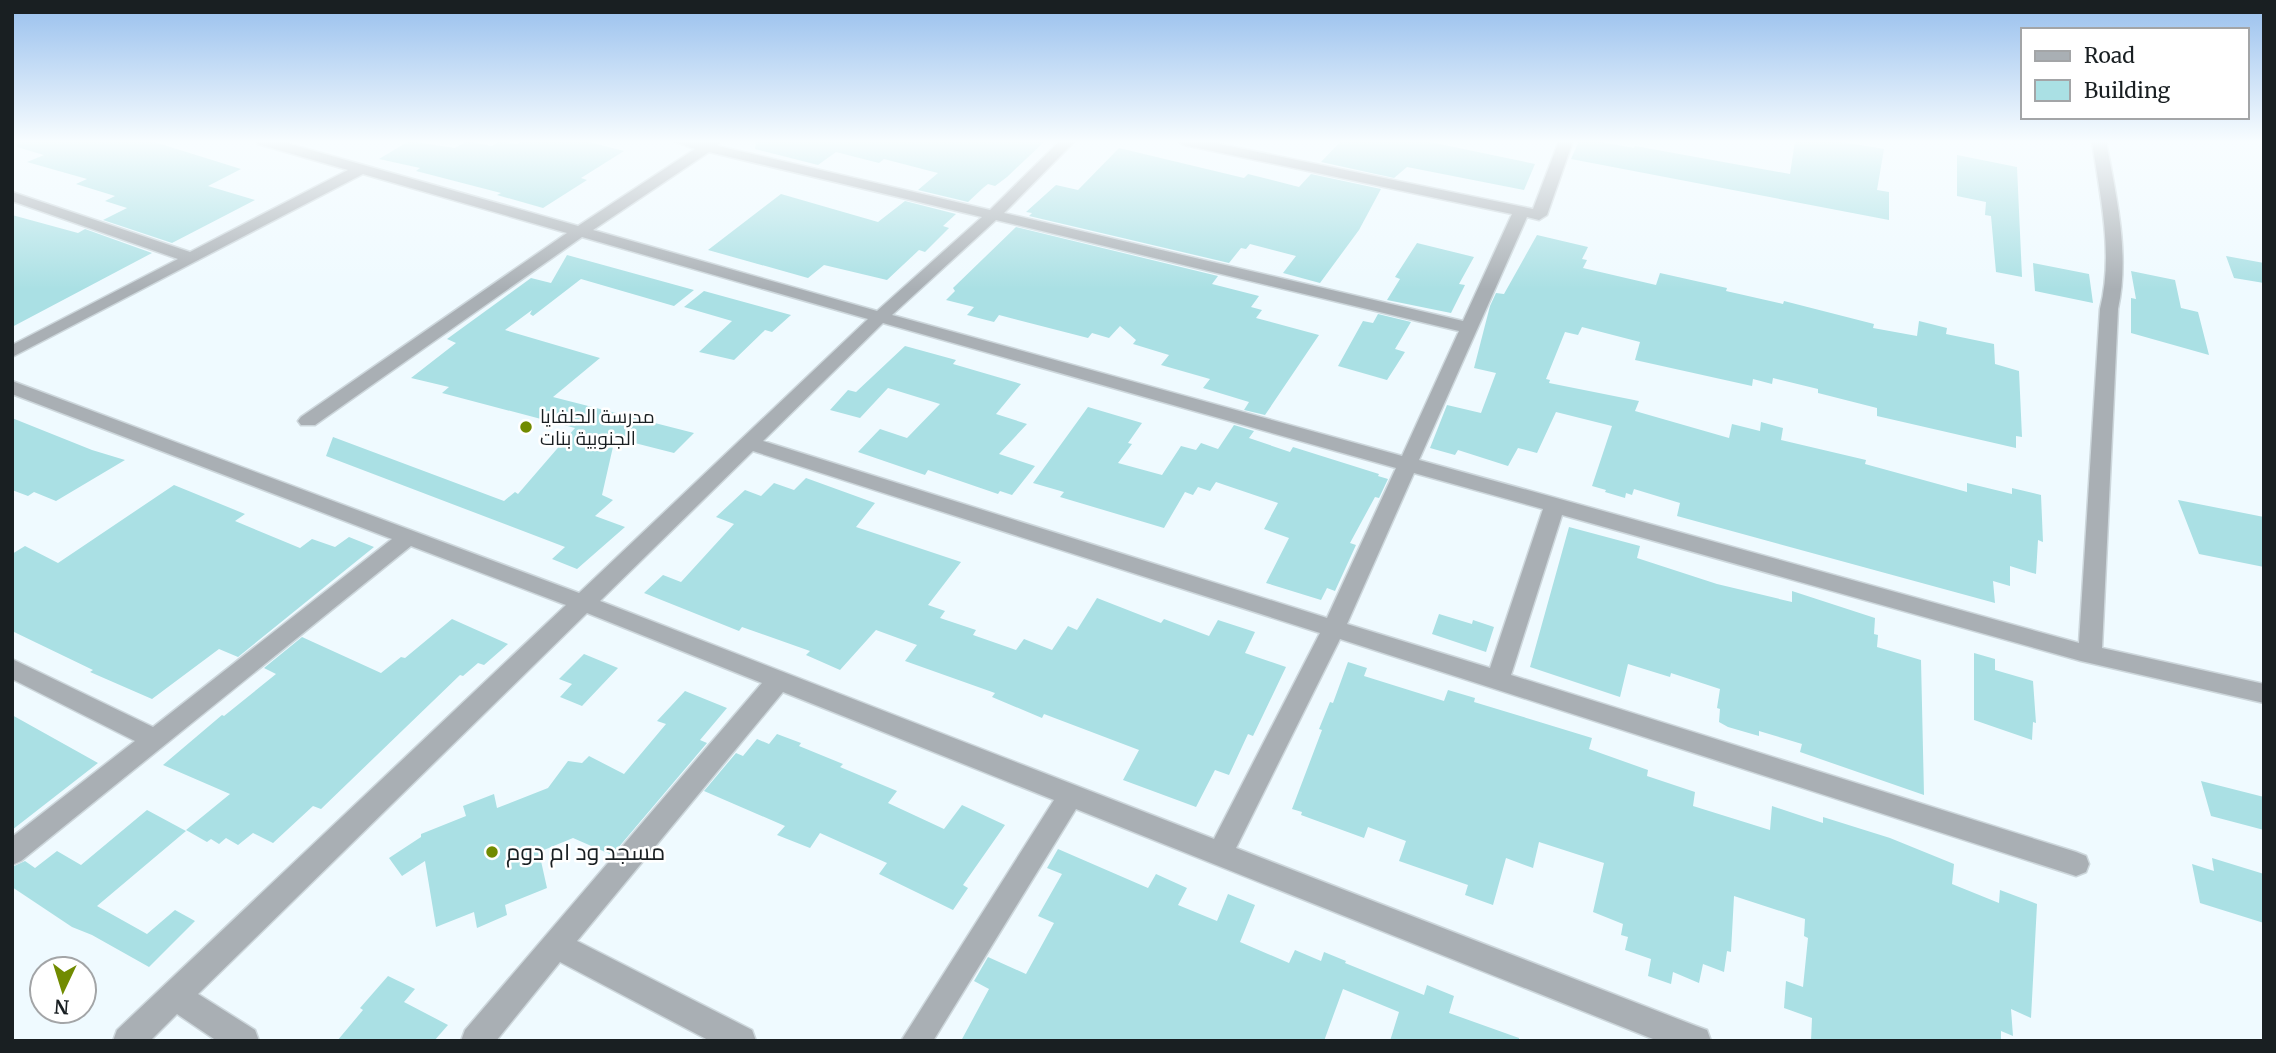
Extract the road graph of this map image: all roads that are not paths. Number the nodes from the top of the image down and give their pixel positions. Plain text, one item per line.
1 (321, 190) edge
2 (434, 190) edge
3 (642, 190) edge
4 (894, 190) edge
5 (1018, 190) edge
6 (1418, 190) edge
7 (1548, 190) edge
8 (2105, 190) edge
9 (12, 196) edge
10 (1521, 212) junction
11 (993, 215) junction
12 (579, 232) junction
13 (192, 258) junction
14 (880, 317) junction
15 (1469, 328) junction
16 (12, 352) edge
17 (13, 388) edge
18 (308, 421) dead end
19 (749, 443) junction
20 (1408, 464) junction
21 (1555, 505) junction
22 (409, 537) junction
23 (583, 603) junction
24 (1334, 628) junction
25 (2090, 654) junction
26 (12, 668) edge
27 (779, 680) junction
28 (1498, 680) junction
29 (2264, 694) edge
30 (155, 739) junction
31 (1071, 795) junction
32 (12, 853) edge
33 (1220, 853) junction
34 (2076, 864) dead end
35 (556, 945) junction
36 (175, 996) junction
37 (128, 1041) edge
38 (244, 1041) edge
39 (476, 1041) edge
40 (741, 1041) edge
41 (916, 1041) edge
42 (1696, 1041) edge

1 - 13 street
2 - 12 street
3 - 12 street
4 - 11 street
5 - 11 street
6 - 10 street
7 - 10 street
8 - 25 street
9 - 13 street
10 - 15 street
11 - 14 street
11 - 15 street
12 - 14 street
12 - 18 street
13 - 16 street
14 - 19 street
14 - 20 street
15 - 20 street
17 - 22 street
19 - 23 street
19 - 24 street
20 - 21 street
20 - 24 street
21 - 25 street
21 - 28 street
22 - 23 street
22 - 30 street
23 - 27 street
23 - 36 street
24 - 28 street
24 - 33 street
25 - 29 street
26 - 30 street
27 - 31 street
27 - 35 street
28 - 34 street
30 - 32 street
31 - 33 street
31 - 41 street
33 - 42 street
35 - 39 street
35 - 40 street
36 - 37 street
36 - 38 street

